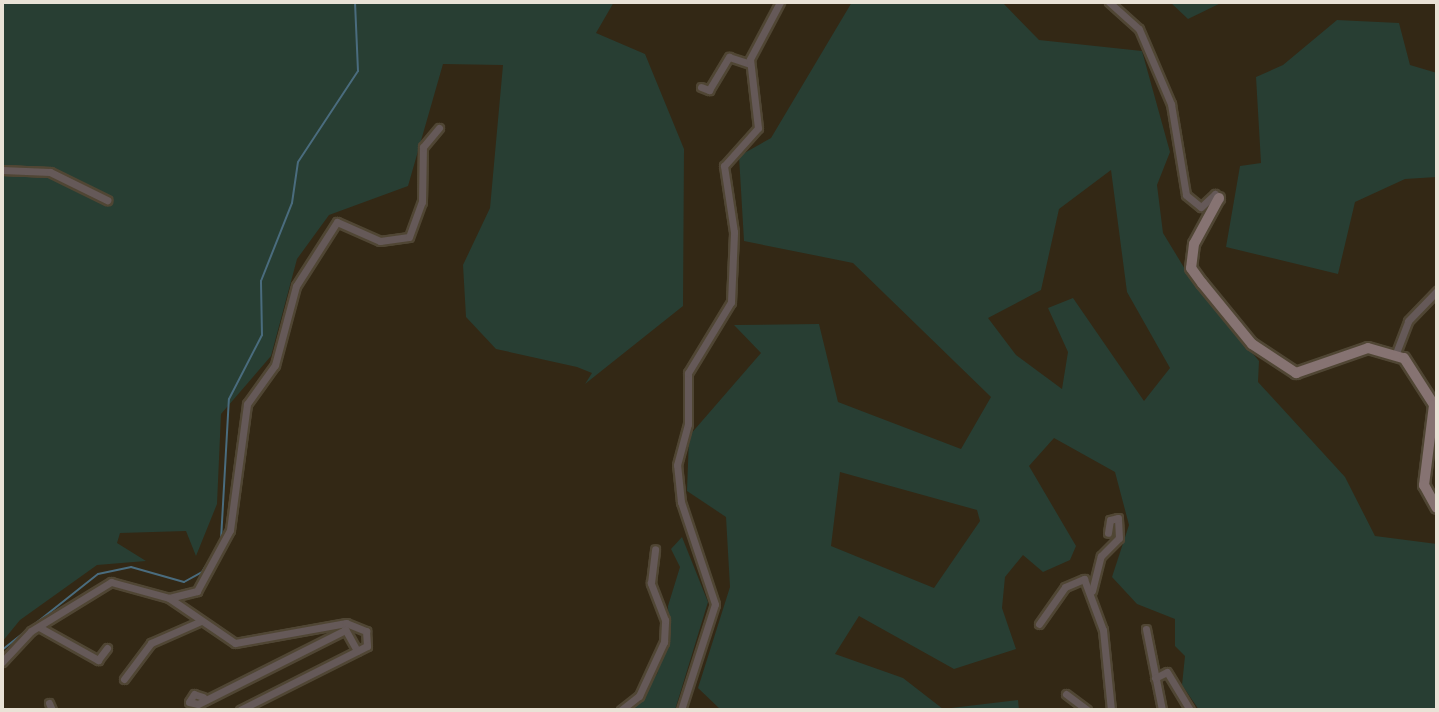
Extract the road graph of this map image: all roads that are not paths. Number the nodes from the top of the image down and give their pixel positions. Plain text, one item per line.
1 (780, 2) edge
2 (1109, 2) edge
3 (750, 64) junction
4 (701, 87) dead end
5 (439, 128) dead end
6 (2, 170) edge
7 (107, 200) dead end
8 (1220, 200) joint
9 (1437, 291) edge
10 (1396, 353) junction
11 (1437, 508) edge
12 (1108, 533) dead end
13 (655, 549) dead end
14 (1091, 593) junction
15 (169, 598) junction
16 (201, 621) junction
17 (1039, 624) dead end
18 (345, 626) junction
19 (39, 627) junction
20 (1146, 629) dead end
21 (107, 648) dead end
22 (357, 651) junction
23 (2, 662) edge
24 (1155, 678) junction
25 (124, 679) dead end
26 (1066, 694) dead end
27 (203, 697) dead end
28 (240, 710) edge
29 (621, 710) edge
30 (681, 710) edge
31 (1087, 710) edge
32 (1111, 710) edge
33 (1162, 710) edge
34 (1190, 710) edge

1 - 3 street
2 - 8 street
3 - 4 street
3 - 30 street
5 - 15 street
6 - 7 street
8 - 10 street
9 - 10 street
10 - 11 street
12 - 14 street
13 - 29 street
14 - 17 street
14 - 32 street
15 - 16 street
15 - 19 street
16 - 18 street
16 - 25 street
18 - 22 street
18 - 22 street
18 - 27 street
19 - 21 street
19 - 23 street
20 - 24 street
22 - 28 street
24 - 33 street
24 - 34 street
26 - 31 street

